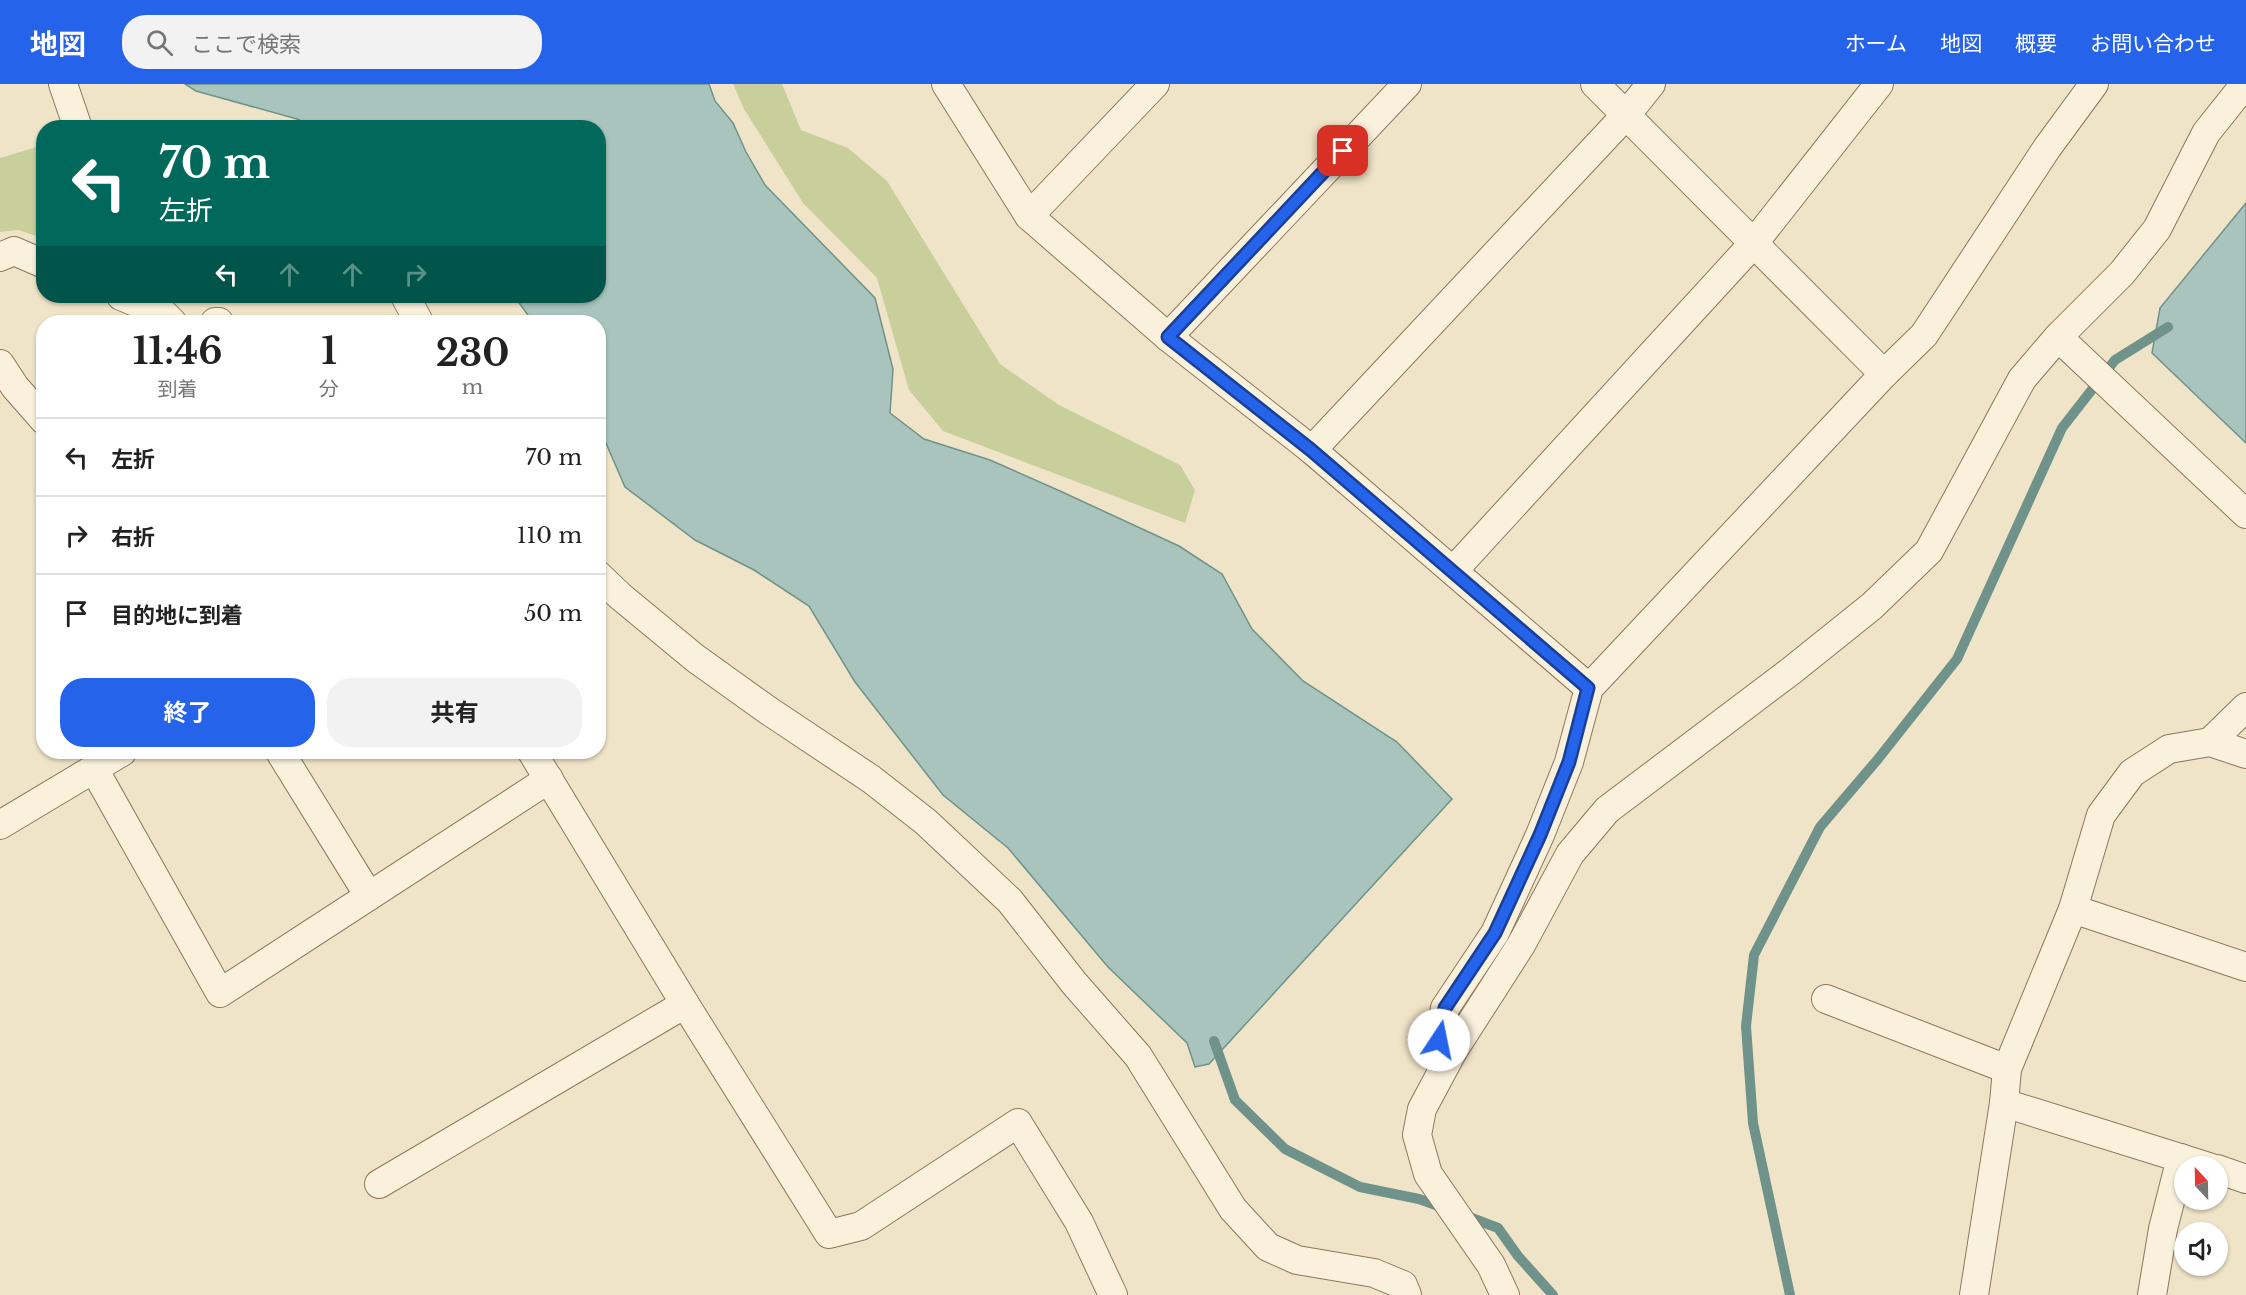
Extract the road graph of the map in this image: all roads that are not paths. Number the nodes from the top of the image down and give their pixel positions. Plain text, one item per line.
1 (63, 84) edge
2 (946, 84) edge
3 (1155, 84) edge
4 (1407, 84) edge
5 (1595, 84) edge
6 (1651, 84) edge
7 (1879, 84) edge
8 (2094, 84) edge
9 (2245, 84) edge
10 (1627, 114) junction
11 (75, 120) edge
12 (1029, 216) junction
13 (1753, 244) junction
14 (0, 257) edge
15 (36, 261) edge
16 (138, 303) edge
17 (165, 315) edge
18 (1168, 337) junction
19 (2058, 337) junction
20 (0, 364) edge
21 (1884, 374) junction
22 (36, 411) edge
23 (1311, 450) junction
24 (2246, 514) edge
25 (1453, 571) junction
26 (606, 583) edge
27 (1588, 688) junction
28 (2246, 707) edge
29 (2210, 742) junction
30 (2246, 754) edge
31 (110, 759) edge
32 (284, 759) edge
33 (537, 759) edge
34 (94, 769) junction
35 (549, 778) junction
36 (4, 812) edge
37 (369, 896) junction
38 (2073, 909) junction
39 (2246, 967) edge
40 (1826, 999) dead end
41 (685, 1004) junction
42 (1453, 1051) junction
43 (2007, 1069) junction
44 (2004, 1103) junction
45 (2175, 1156) edge
46 (2228, 1173) edge
47 (2246, 1179) edge
48 (379, 1184) dead end
49 (2174, 1186) edge
50 (1113, 1295) edge
51 (1407, 1295) edge
52 (1505, 1295) edge
53 (1974, 1295) edge
54 (2152, 1295) edge

1 - 11 street
2 - 12 street
3 - 12 street
4 - 18 street
5 - 10 street
6 - 10 street
7 - 13 street
8 - 21 street
9 - 19 street
10 - 13 street
10 - 23 street
12 - 18 street
13 - 21 street
13 - 25 street
14 - 15 street
16 - 17 street
18 - 23 street
19 - 24 street
19 - 42 street
20 - 22 street
21 - 27 street
23 - 25 street
25 - 27 street
26 - 51 street
27 - 42 street
28 - 29 street
29 - 30 street
29 - 38 street
31 - 34 street
32 - 37 street
33 - 35 street
34 - 36 street
34 - 37 street
35 - 37 street
35 - 41 street
38 - 39 street
38 - 43 street
40 - 43 street
41 - 48 street
41 - 50 street
42 - 52 street
43 - 44 street
44 - 45 street
44 - 53 street
46 - 47 street
49 - 54 street

